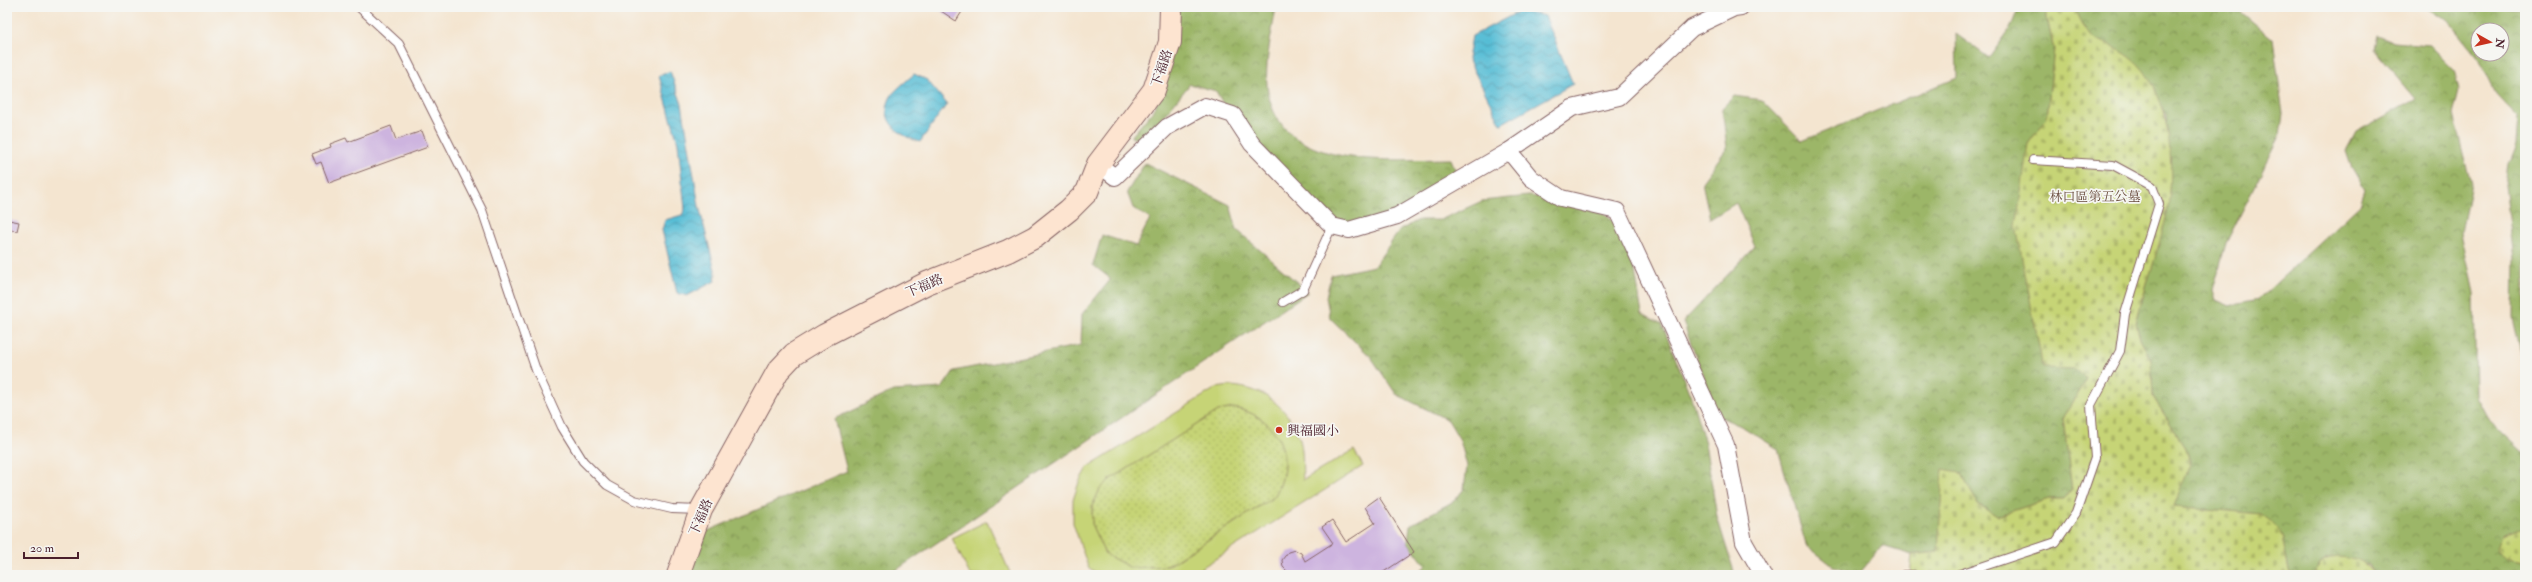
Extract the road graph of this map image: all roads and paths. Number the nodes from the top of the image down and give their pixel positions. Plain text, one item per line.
1 (359, 7) edge
2 (1171, 7) edge
3 (1741, 7) edge
4 (1509, 151) junction
5 (2033, 160) dead end
6 (1098, 164) junction
7 (1332, 226) junction
8 (1283, 302) dead end
9 (701, 510) junction
10 (678, 575) edge
11 (1763, 575) edge
12 (1904, 575) edge
13 (1913, 575) edge
14 (1957, 575) edge

1 - 9 lane
2 - 6 main road, 下福路
3 - 4 street
4 - 7 street
4 - 11 street
5 - 14 lane
6 - 7 street
6 - 9 main road, 下福路
7 - 8 lane
9 - 10 main road, 下福路
12 - 13 lane

